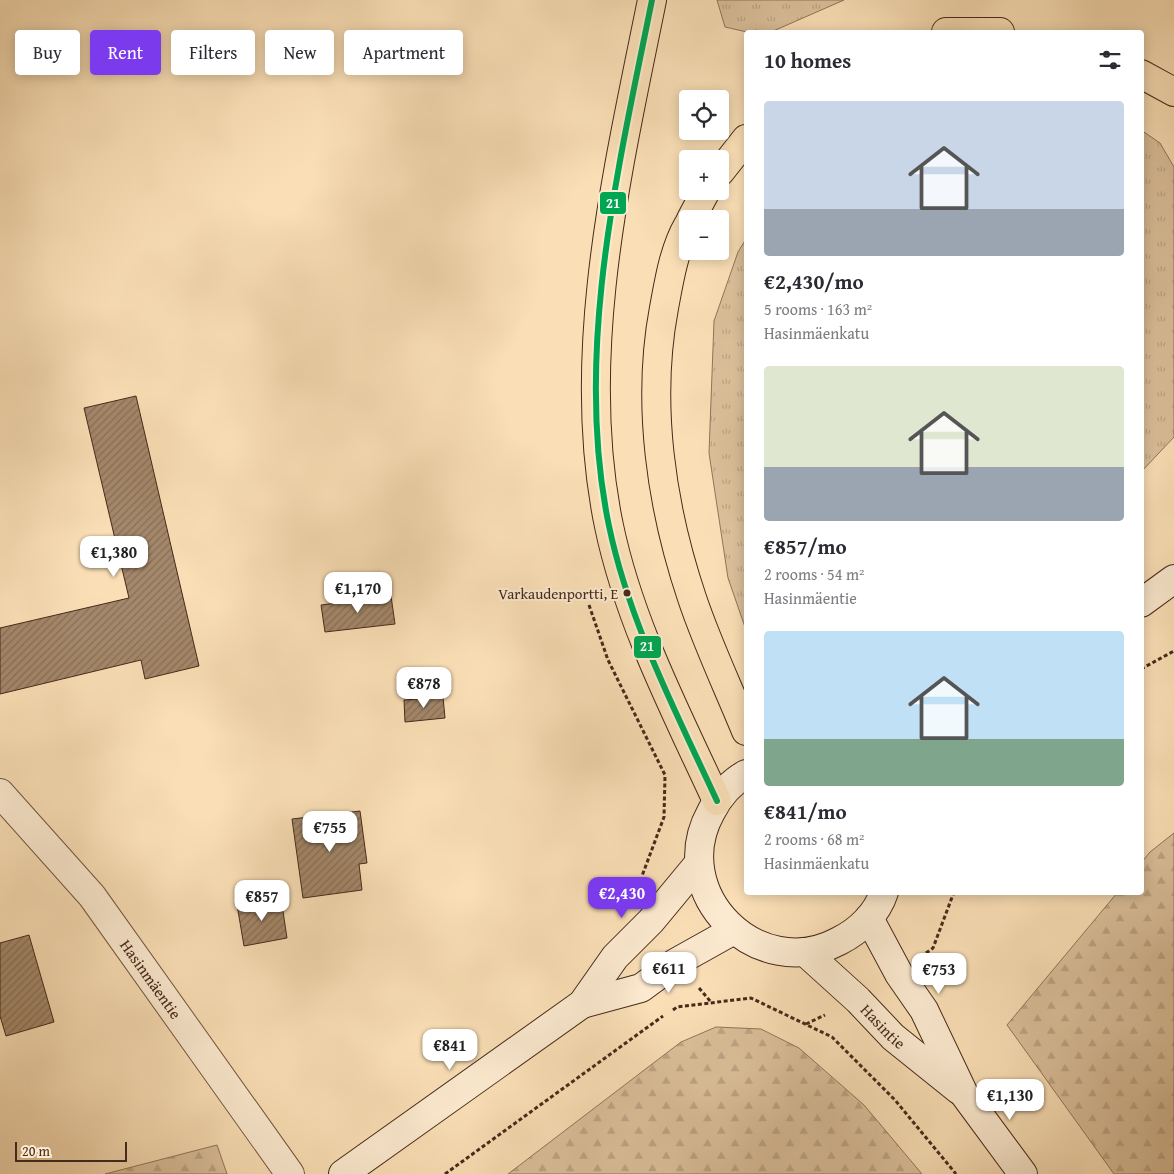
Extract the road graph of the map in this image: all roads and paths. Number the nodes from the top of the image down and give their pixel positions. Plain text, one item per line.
1 (652, 0) edge
2 (1144, 76) edge
3 (1174, 92) edge
4 (744, 142) edge
5 (729, 161) edge
6 (679, 250) edge
7 (1174, 579) edge
8 (1144, 601) edge
9 (589, 605) dead end
10 (1174, 651) edge
11 (1144, 667) edge
12 (744, 726) edge
13 (744, 775) edge
14 (0, 794) edge
15 (717, 801) junction
16 (699, 863) junction
17 (882, 895) edge
18 (869, 918) junction
19 (651, 921) junction
20 (734, 930) junction
21 (805, 952) junction
22 (675, 963) junction
23 (712, 1003) junction
24 (582, 1004) junction
25 (964, 1094) junction
26 (290, 1174) edge
27 (343, 1174) edge
28 (445, 1174) edge
29 (956, 1174) edge
30 (1023, 1174) edge

1 - 15 highway
2 - 3 highway
4 - 5 highway
6 - 12 highway
7 - 8 street
9 - 19 path
10 - 11 path
13 - 15 street
14 - 26 street, Hasinmäentie
15 - 16 street
16 - 19 street
16 - 20 street
17 - 18 street
18 - 21 street
18 - 25 street, Hasintie
19 - 24 street
20 - 21 street
20 - 22 street
21 - 25 street, Hasintie
22 - 23 path
22 - 24 street
23 - 28 path
23 - 29 path
24 - 27 street
25 - 30 street, Hasintie

